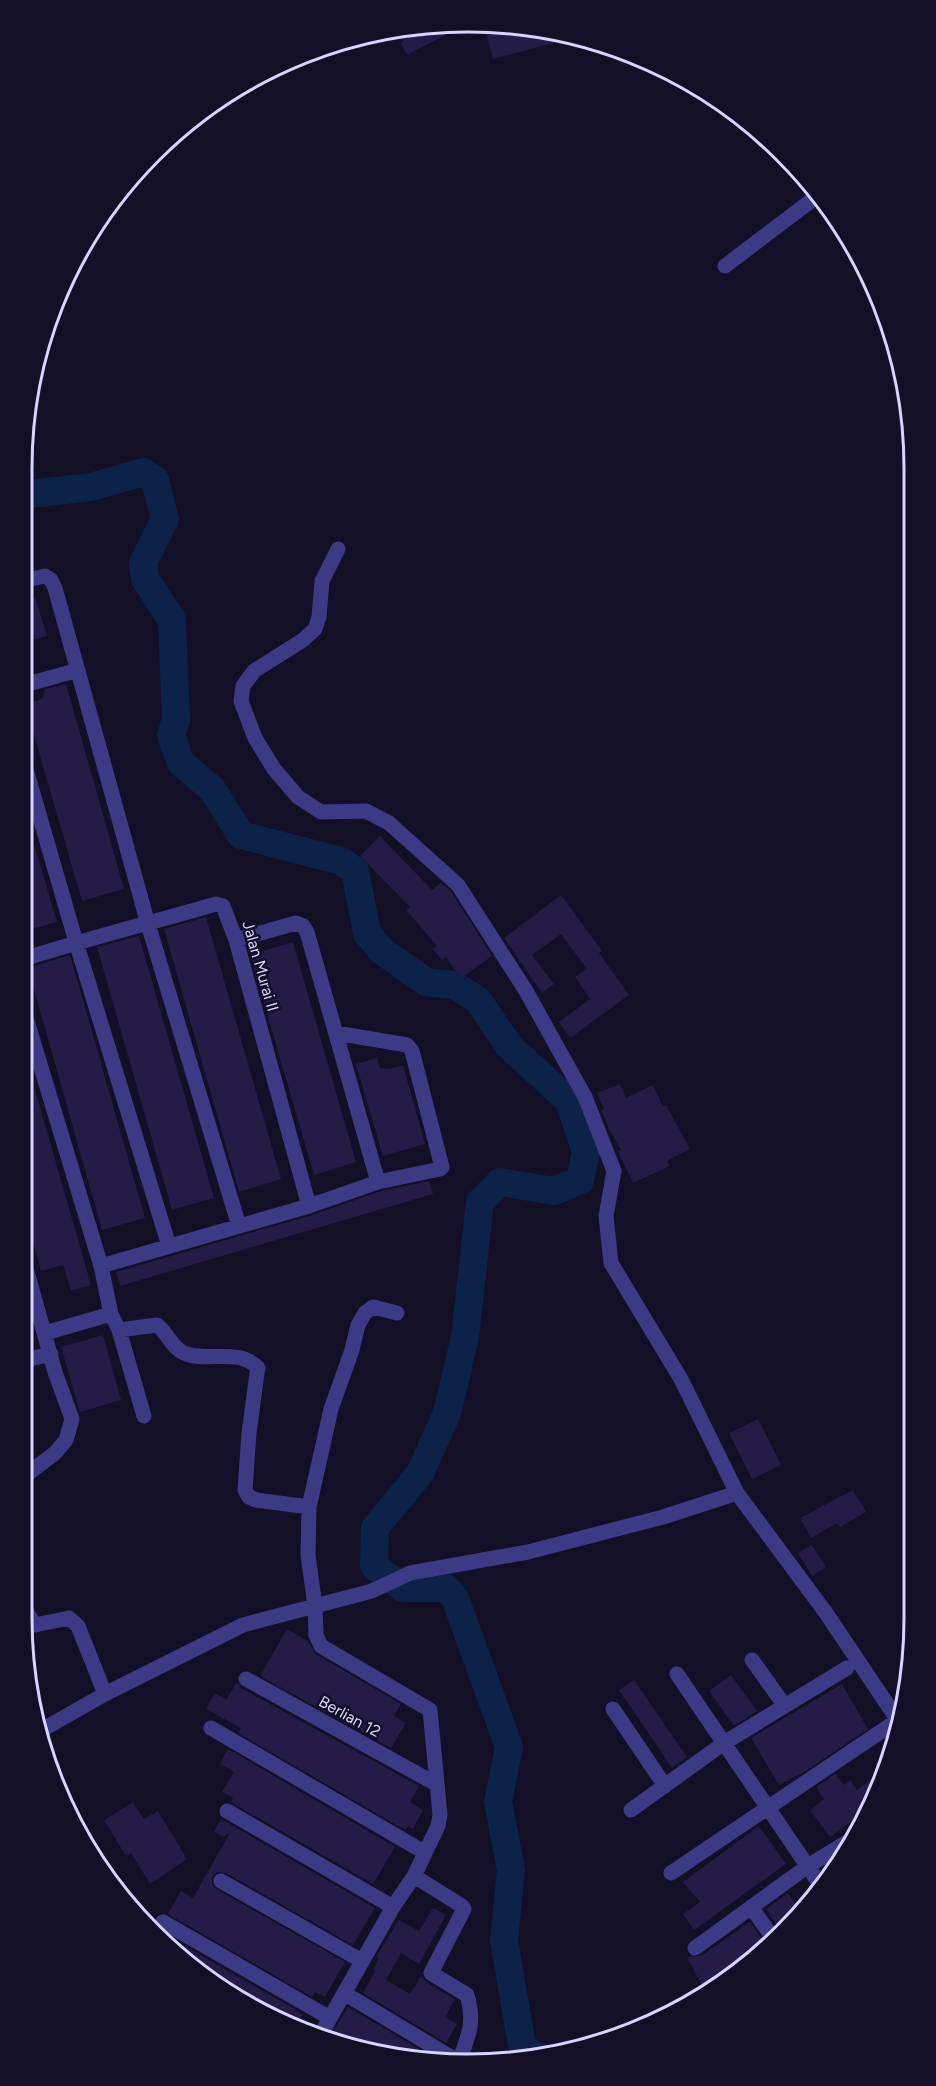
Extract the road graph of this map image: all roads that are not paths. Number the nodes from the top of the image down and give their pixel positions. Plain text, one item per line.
1 (812, 200) edge
2 (725, 266) dead end
3 (338, 549) dead end
4 (32, 578) edge
5 (78, 670) junction
6 (32, 683) edge
7 (32, 790) edge
8 (148, 924) junction
9 (236, 940) junction
10 (76, 942) junction
11 (32, 956) edge
12 (336, 1033) junction
13 (32, 1037) edge
14 (378, 1182) junction
15 (309, 1206) junction
16 (239, 1226) junction
17 (169, 1246) junction
18 (101, 1266) junction
19 (32, 1288) edge
20 (397, 1313) dead end
21 (111, 1314) junction
22 (119, 1330) junction
23 (45, 1333) junction
24 (51, 1354) junction
25 (32, 1358) edge
26 (144, 1416) dead end
27 (32, 1471) edge
28 (737, 1493) junction
29 (309, 1507) junction
30 (315, 1606) junction
31 (32, 1620) edge
32 (752, 1660) dead end
33 (847, 1668) dead end
34 (677, 1674) dead end
35 (246, 1679) dead end
36 (105, 1694) junction
37 (785, 1706) junction
38 (613, 1709) dead end
39 (894, 1714) edge
40 (891, 1727) edge
41 (45, 1728) edge
42 (211, 1728) dead end
43 (724, 1743) junction
44 (436, 1784) junction
45 (665, 1786) junction
46 (768, 1808) junction
47 (631, 1810) dead end
48 (227, 1811) dead end
49 (840, 1847) edge
50 (424, 1852) junction
51 (808, 1866) junction
52 (671, 1874) dead end
53 (414, 1876) junction
54 (817, 1880) edge
55 (221, 1881) dead end
56 (393, 1907) junction
57 (751, 1907) junction
58 (163, 1922) dead end
59 (770, 1934) edge
60 (695, 1948) dead end
61 (362, 1961) junction
62 (344, 1993) junction
63 (330, 2018) junction
64 (324, 2029) edge
65 (446, 2054) edge
66 (462, 2054) edge

1 - 2 street
3 - 28 street
4 - 5 street
5 - 6 street
5 - 8 street
7 - 10 street
8 - 9 street, Jalan Murai II
8 - 10 street, Jalan Murai II
8 - 16 street
9 - 12 street
9 - 15 street, Jalan Murai II
10 - 11 street, Jalan Murai II
10 - 17 street
12 - 14 street
12 - 14 street
13 - 18 street
14 - 15 street
15 - 16 street
16 - 17 street
17 - 18 street
18 - 21 street
19 - 23 street
20 - 29 street
21 - 22 street
21 - 23 street
22 - 26 street
22 - 29 street
23 - 24 street
24 - 25 street
24 - 27 street
28 - 30 street
28 - 39 street
29 - 30 street
30 - 36 street
30 - 44 street
31 - 36 street
32 - 37 street
33 - 37 street
34 - 43 street
35 - 44 street, Berlian 12
36 - 41 street
37 - 43 street
38 - 45 street
40 - 46 street
42 - 50 street
43 - 45 street
43 - 46 street
44 - 50 street
45 - 47 street
46 - 51 street
46 - 52 street
48 - 56 street
49 - 51 street
50 - 53 street
51 - 54 street
51 - 57 street
53 - 56 street
53 - 66 street
55 - 61 street
56 - 61 street
57 - 59 street
57 - 60 street
58 - 63 street
61 - 62 street
62 - 63 street
62 - 65 street
63 - 64 street

